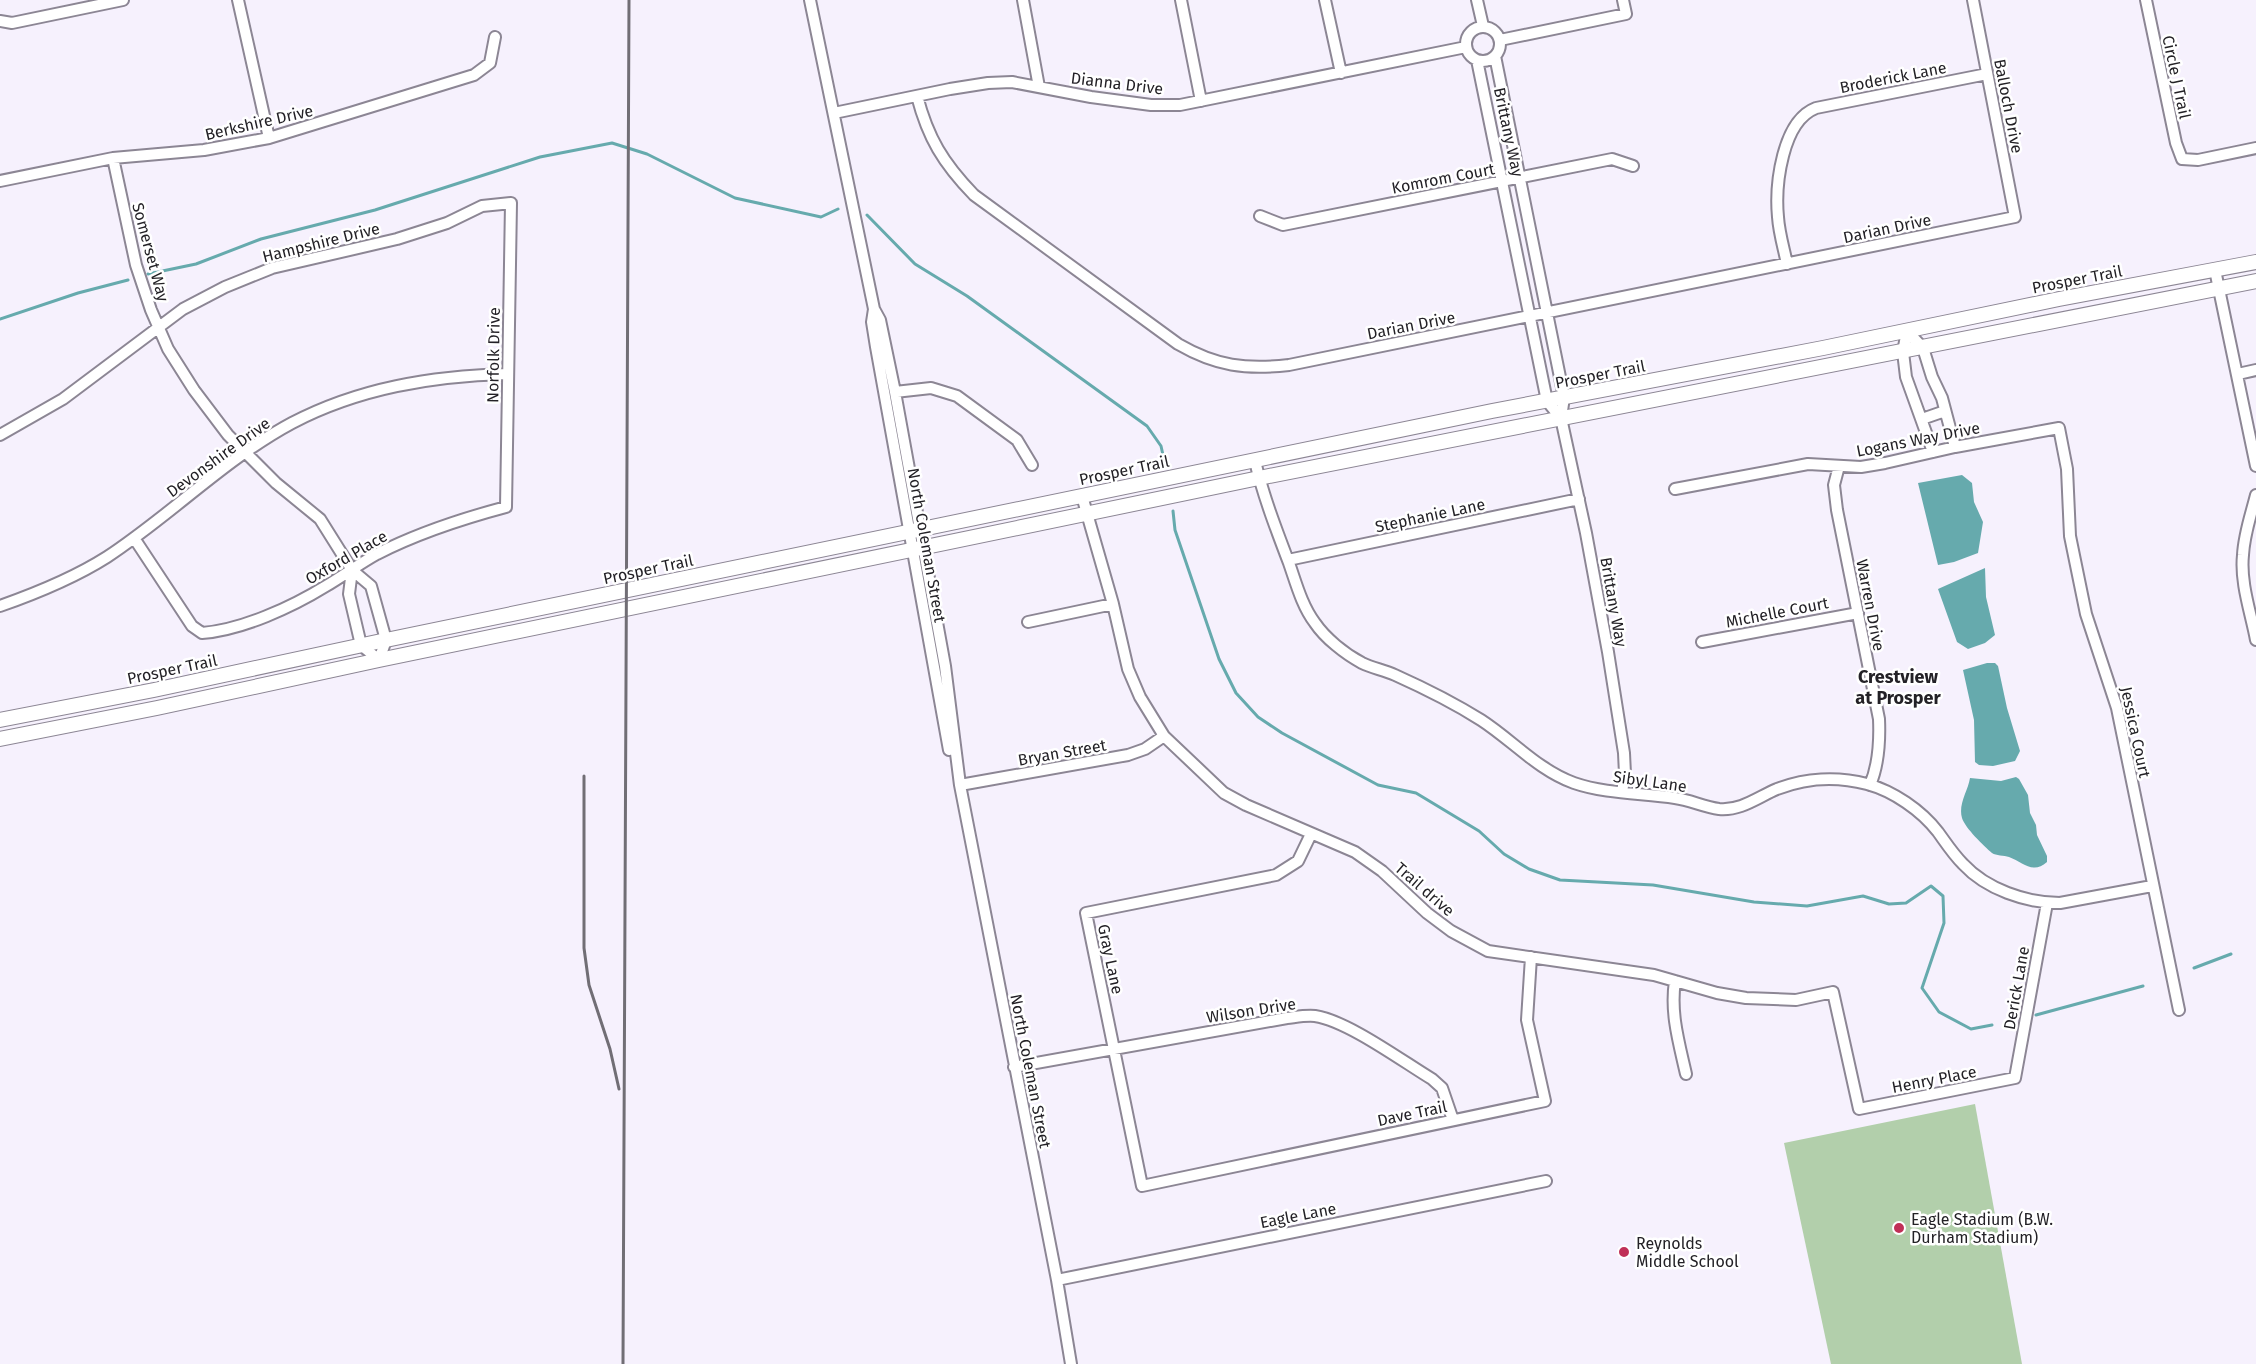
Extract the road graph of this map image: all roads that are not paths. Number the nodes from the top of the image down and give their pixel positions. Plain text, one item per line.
1 (123, 0) edge
2 (238, 0) edge
3 (810, 0) edge
4 (1023, 0) edge
5 (1181, 0) edge
6 (1325, 0) edge
7 (1477, 0) edge
8 (1623, 0) edge
9 (1973, 0) edge
10 (2146, 0) edge
11 (0, 21) edge
12 (1483, 26) junction
13 (495, 38) dead end
14 (1500, 40) junction
15 (1466, 47) junction
16 (1495, 56) junction
17 (1477, 60) junction
18 (1341, 73) junction
19 (1987, 74) junction
20 (1040, 87) junction
21 (917, 96) junction
22 (1201, 101) junction
23 (834, 112) junction
24 (269, 138) junction
25 (2256, 148) edge
26 (113, 159) junction
27 (1633, 166) dead end
28 (1519, 178) junction
29 (0, 181) edge
30 (1504, 181) junction
31 (511, 203) joint
32 (1260, 216) dead end
33 (2015, 217) joint
34 (2256, 262) edge
35 (1787, 264) junction
36 (2215, 270) junction
37 (2256, 281) edge
38 (2219, 289) junction
39 (874, 309) junction
40 (1547, 313) junction
41 (1531, 317) junction
42 (158, 326) junction
43 (1907, 331) junction
44 (1923, 348) junction
45 (1903, 352) junction
46 (2256, 370) edge
47 (507, 374) junction
48 (2238, 374) junction
49 (895, 392) junction
50 (1564, 397) junction
51 (1547, 401) junction
52 (1945, 411) junction
53 (1561, 418) junction
54 (1922, 419) junction
55 (2059, 428) joint
56 (0, 435) edge
57 (1955, 447) junction
58 (1933, 452) junction
59 (245, 453) junction
60 (1255, 461) junction
61 (1032, 465) dead end
62 (1839, 466) junction
63 (2256, 466) edge
64 (1259, 478) junction
65 (1675, 489) dead end
66 (2256, 495) edge
67 (1082, 496) junction
68 (1580, 499) junction
69 (506, 507) joint
70 (2254, 508) edge
71 (1086, 514) junction
72 (915, 532) junction
73 (134, 538) junction
74 (919, 548) junction
75 (1288, 560) junction
76 (352, 570) junction
77 (1113, 604) junction
78 (0, 606) edge
79 (1858, 613) junction
80 (1028, 622) dead end
81 (386, 640) junction
82 (2256, 640) edge
83 (1702, 642) dead end
84 (361, 645) junction
85 (379, 660) junction
86 (154, 690) junction
87 (158, 708) junction
88 (0, 720) edge
89 (1164, 736) junction
90 (0, 739) edge
91 (960, 785) junction
92 (1870, 785) junction
93 (1622, 792) junction
94 (1311, 834) junction
95 (2152, 886) junction
96 (2047, 903) junction
97 (1531, 957) junction
98 (1675, 981) junction
99 (2179, 1010) dead end
100 (1114, 1049) junction
101 (1014, 1067) junction
102 (1686, 1074) dead end
103 (2015, 1078) joint
104 (1859, 1109) joint
105 (1453, 1120) junction
106 (1546, 1181) dead end
107 (1142, 1185) joint
108 (1057, 1280) junction
109 (1071, 1364) edge

1 - 11 street
2 - 24 street
3 - 23 street, North Coleman Street
4 - 20 street
5 - 22 street
6 - 18 street
7 - 12 street
8 - 14 street
9 - 19 street, Balloch Drive
10 - 25 street, Circle J Trail
12 - 14 street
12 - 15 street
13 - 24 street, Berkshire Drive
14 - 16 street
15 - 17 street
15 - 18 street, Dianna Drive
16 - 17 street
16 - 28 street, Brittany Way
17 - 30 street, Brittany Way
18 - 22 street, Dianna Drive
19 - 33 street, Balloch Drive
19 - 35 street, Broderick Lane
20 - 21 street, Dianna Drive
20 - 22 street, Dianna Drive
21 - 23 street, Dianna Drive
21 - 41 street, Darian Drive
23 - 39 street, North Coleman Street
24 - 26 street, Berkshire Drive
26 - 29 street, Berkshire Drive
26 - 42 street, Somerset Way
27 - 28 street, Komrom Court
28 - 30 street, Komrom Court
28 - 40 street, Brittany Way
30 - 32 street, Komrom Court
30 - 41 street, Brittany Way
31 - 42 street, Hampshire Drive
31 - 47 street, Norfolk Drive
33 - 35 street, Darian Drive
34 - 36 main road, Prosper Trail
35 - 40 street, Darian Drive
36 - 38 street
36 - 43 main road, Prosper Trail
37 - 38 main road, Prosper Trail
38 - 44 main road, Prosper Trail
38 - 48 street
39 - 49 street, North Coleman Street
39 - 72 street, North Coleman Street
40 - 41 street, Darian Drive
40 - 50 street, Brittany Way
41 - 51 street, Brittany Way
42 - 56 street, Hampshire Drive
42 - 59 street, Somerset Way
43 - 44 street
43 - 45 street
43 - 50 main road, Prosper Trail
44 - 45 main road, Prosper Trail
44 - 52 street
45 - 53 main road, Prosper Trail
45 - 54 street
46 - 48 street
47 - 59 street, Devonshire Drive
47 - 69 street, Norfolk Drive
48 - 63 street
49 - 61 street
49 - 72 street, North Coleman Street
50 - 51 main road, Prosper Trail
50 - 53 street, Brittany Way
51 - 53 street, Brittany Way
51 - 60 main road, Prosper Trail
52 - 54 street
52 - 57 street
53 - 64 main road, Prosper Trail
53 - 68 street, Brittany Way
54 - 58 street
55 - 57 street, Logans Way Drive
55 - 95 street, Jessica Court
57 - 58 street, Logans Way Drive
58 - 62 street, Logans Way Drive
59 - 73 street, Devonshire Drive
59 - 76 street, Somerset Way
60 - 64 street, Sibyl Lane
60 - 67 main road, Prosper Trail
62 - 65 street, Logans Way Drive
62 - 79 street, Warren Drive
64 - 71 main road, Prosper Trail
64 - 75 street, Sibyl Lane
66 - 70 street
67 - 71 street, Trail drive
67 - 72 main road, Prosper Trail
68 - 75 street, Stephanie Lane
68 - 93 street, Brittany Way
69 - 76 street, Oxford Place
70 - 82 street
71 - 74 main road, Prosper Trail
71 - 77 street, Trail drive
72 - 74 street, North Coleman Street
72 - 81 main road, Prosper Trail
73 - 76 street, Oxford Place
73 - 78 street, Devonshire Drive
74 - 85 main road, Prosper Trail
74 - 91 street, North Coleman Street
75 - 93 street, Sibyl Lane
76 - 81 street, Somerset Way
76 - 84 street
77 - 80 street
77 - 89 street, Trail drive
79 - 83 street, Michelle Court
79 - 92 street, Warren Drive
81 - 84 main road, Prosper Trail
81 - 85 street
84 - 85 street
84 - 86 main road, Prosper Trail
85 - 87 main road, Prosper Trail
86 - 87 main road
86 - 88 main road, Prosper Trail
87 - 90 main road, Prosper Trail
89 - 91 street, Bryan Street
89 - 94 street, Trail drive
91 - 101 street, North Coleman Street
92 - 93 street, Sibyl Lane
92 - 96 street, Sibyl Lane
94 - 97 street, Trail drive
94 - 100 street, Gray Lane
95 - 96 street, Sibyl Lane
95 - 99 street, Jessica Court
96 - 103 street, Derick Lane
97 - 98 street, Trail drive
97 - 105 street, Dave Trail
98 - 102 street
98 - 104 street, Trail drive
100 - 101 street, Wilson Drive
100 - 105 street, Wilson Drive
100 - 107 street, Gray Lane
101 - 108 street, North Coleman Street
103 - 104 street, Henry Place
105 - 107 street, Dave Trail
106 - 108 street, Eagle Lane
108 - 109 street, North Coleman Street

